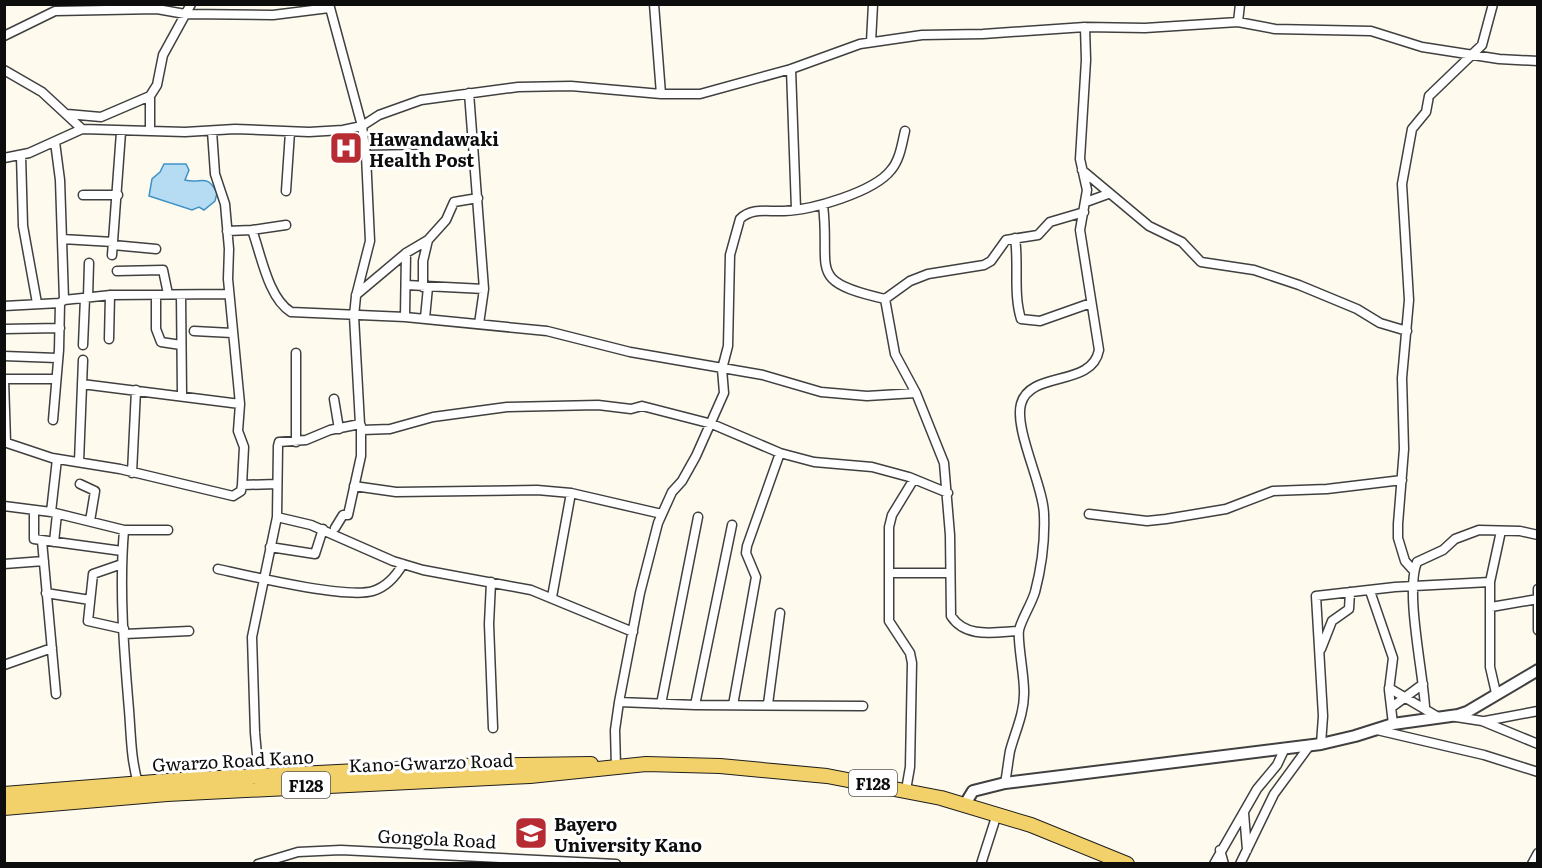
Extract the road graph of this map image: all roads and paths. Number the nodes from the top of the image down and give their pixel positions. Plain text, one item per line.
1 (191, 4) edge
2 (654, 4) edge
3 (873, 4) edge
4 (1240, 4) edge
5 (1493, 4) edge
6 (329, 6) edge
7 (227, 9) edge
8 (185, 14) junction
9 (1238, 22) junction
10 (1085, 27) junction
11 (4, 36) edge
12 (871, 42) junction
13 (1482, 45) junction
14 (1472, 53) junction
15 (1487, 56) junction
16 (1538, 61) edge
17 (791, 69) junction
18 (4, 70) edge
19 (469, 93) junction
20 (661, 94) junction
21 (150, 96) junction
22 (67, 114) junction
23 (101, 117) junction
24 (362, 126) junction
25 (82, 129) junction
26 (150, 130) junction
27 (94, 131) junction
28 (212, 131) junction
29 (905, 131) dead end
30 (121, 132) junction
31 (290, 132) junction
32 (55, 142) junction
33 (418, 154) dead end
34 (21, 155) junction
35 (366, 155) junction
36 (4, 158) edge
37 (1082, 169) junction
38 (286, 191) dead end
39 (1108, 194) junction
40 (83, 195) dead end
41 (118, 195) junction
42 (478, 198) junction
43 (1086, 202) junction
44 (823, 205) junction
45 (796, 209) junction
46 (1084, 212) junction
47 (286, 225) dead end
48 (252, 230) junction
49 (227, 231) junction
50 (62, 238) junction
51 (1015, 238) junction
52 (428, 240) junction
53 (113, 243) junction
54 (156, 249) dead end
55 (406, 253) junction
56 (112, 255) dead end
57 (89, 263) dead end
58 (117, 271) dead end
59 (406, 285) junction
60 (425, 287) junction
61 (484, 289) junction
62 (168, 294) junction
63 (229, 294) junction
64 (110, 295) junction
65 (156, 295) junction
66 (182, 295) junction
67 (356, 296) junction
68 (86, 298) junction
69 (885, 299) junction
70 (62, 302) junction
71 (37, 303) junction
72 (1091, 303) junction
73 (4, 306) edge
74 (354, 316) junction
75 (405, 316) junction
76 (425, 318) junction
77 (480, 324) junction
78 (60, 328) junction
79 (4, 329) edge
80 (1407, 331) junction
81 (194, 332) dead end
82 (232, 333) junction
83 (109, 339) dead end
84 (83, 345) dead end
85 (182, 345) junction
86 (296, 353) dead end
87 (4, 356) edge
88 (57, 358) junction
89 (83, 360) dead end
90 (722, 369) junction
91 (5, 379) edge
92 (56, 379) junction
93 (82, 384) junction
94 (136, 390) junction
95 (5, 392) edge
96 (916, 393) junction
97 (182, 395) junction
98 (334, 399) dead end
99 (240, 404) junction
100 (53, 420) dead end
101 (712, 424) junction
102 (361, 427) junction
103 (339, 429) junction
104 (5, 442) edge
105 (296, 442) junction
106 (780, 453) junction
107 (57, 459) junction
108 (79, 462) junction
109 (132, 473) junction
110 (914, 479) junction
111 (1402, 480) junction
112 (80, 484) dead end
113 (277, 484) junction
114 (242, 485) junction
115 (354, 486) junction
116 (571, 493) junction
117 (948, 493) junction
118 (4, 506) edge
119 (34, 511) junction
120 (54, 513) junction
121 (662, 514) junction
122 (1089, 514) dead end
123 (277, 517) junction
124 (698, 517) dead end
125 (90, 521) junction
126 (732, 525) dead end
127 (335, 528) dead end
128 (323, 529) junction
129 (124, 530) junction
130 (168, 530) dead end
131 (1501, 531) junction
132 (1538, 535) edge
133 (42, 541) junction
134 (54, 542) junction
135 (270, 547) junction
136 (122, 551) junction
137 (44, 561) junction
138 (4, 564) edge
139 (122, 564) junction
140 (403, 564) junction
141 (218, 569) dead end
142 (1414, 571) junction
143 (891, 573) junction
144 (950, 573) junction
145 (262, 579) junction
146 (491, 582) junction
147 (1490, 582) junction
148 (1413, 586) junction
149 (1538, 589) edge
150 (1370, 591) junction
151 (1350, 592) junction
152 (46, 593) junction
153 (552, 597) junction
154 (1537, 599) edge
155 (90, 600) junction
156 (1491, 607) junction
157 (780, 613) dead end
158 (1538, 630) edge
159 (124, 631) junction
160 (189, 631) dead end
161 (1019, 631) junction
162 (633, 632) junction
163 (52, 648) junction
164 (1320, 655) junction
165 (4, 665) edge
166 (1538, 670) edge
167 (1423, 684) junction
168 (1389, 688) junction
169 (1497, 693) junction
170 (56, 694) dead end
171 (1406, 697) junction
172 (619, 702) junction
173 (661, 704) junction
174 (768, 704) junction
175 (695, 705) junction
176 (732, 705) junction
177 (863, 706) dead end
178 (1425, 707) junction
179 (1392, 708) junction
180 (1538, 711) edge
181 (1450, 716) junction
182 (1438, 717) junction
183 (1482, 721) junction
184 (1393, 724) junction
185 (493, 728) dead end
186 (1377, 730) junction
187 (1315, 744) junction
188 (1538, 744) edge
189 (1285, 748) junction
190 (612, 767) junction
191 (1538, 772) edge
192 (259, 776) junction
193 (138, 783) junction
194 (1005, 783) junction
195 (906, 790) junction
196 (4, 794) edge
197 (965, 804) junction
198 (4, 808) edge
199 (1244, 813) junction
200 (997, 814) junction
201 (1220, 850) junction
202 (1247, 850) junction
203 (1538, 853) edge
204 (495, 860) edge
205 (258, 864) edge
206 (616, 864) edge
207 (981, 864) edge
208 (1127, 864) edge
209 (1214, 864) edge
210 (1224, 864) edge
211 (1240, 864) edge
212 (1532, 864) edge

1 - 8 street
2 - 20 street
3 - 12 street
4 - 9 street
5 - 13 street
6 - 7 street
6 - 24 street
7 - 8 street
8 - 11 street
8 - 21 street
9 - 10 street
9 - 14 street
10 - 12 street
10 - 37 street
12 - 17 street
13 - 14 street
13 - 15 street
14 - 15 street
14 - 80 street
15 - 16 street
17 - 20 street
17 - 45 street
18 - 22 street
19 - 20 street
19 - 24 street
19 - 42 street
21 - 23 street
21 - 26 street
22 - 23 street
22 - 25 street
23 - 27 street
24 - 31 street
24 - 35 street
25 - 27 street
25 - 32 street
26 - 28 street
26 - 30 street
27 - 30 street
28 - 31 street
28 - 49 street
29 - 44 street
30 - 41 street
31 - 38 street
32 - 34 street
32 - 50 street
33 - 35 street
34 - 36 street
34 - 71 street
35 - 67 street
37 - 39 street
37 - 43 street
39 - 43 street
39 - 80 street
40 - 41 street
41 - 53 street
42 - 52 street
42 - 61 street
43 - 46 street
44 - 45 street
44 - 69 street
45 - 90 street
46 - 51 street
46 - 72 street
47 - 48 street
48 - 49 street
48 - 74 street
49 - 63 street
50 - 53 street
50 - 70 street
51 - 69 street
51 - 72 street
52 - 55 street
52 - 60 street
53 - 54 street
53 - 56 street
55 - 59 street
55 - 67 street
57 - 68 street
58 - 62 street
59 - 60 street
59 - 75 street
60 - 61 street
60 - 76 street
61 - 77 street
62 - 65 street
62 - 66 street
63 - 66 street
63 - 82 street
64 - 65 street
64 - 68 street
64 - 83 street
65 - 85 street
66 - 85 street
67 - 74 street
68 - 70 street
68 - 84 street
69 - 96 street
70 - 71 street
70 - 78 street
71 - 73 street
72 - 161 street
74 - 75 street
74 - 102 street
75 - 76 street
76 - 77 street
77 - 90 street
78 - 79 street
78 - 88 street
80 - 111 street
81 - 82 street
82 - 99 street
85 - 97 street
86 - 105 street
87 - 88 street
88 - 92 street
89 - 93 street
90 - 96 street
90 - 101 street
91 - 92 street
91 - 95 street
92 - 100 street
93 - 94 street
93 - 108 street
94 - 97 street
94 - 109 street
95 - 104 street
96 - 117 street
97 - 99 street
98 - 103 street
99 - 114 street
101 - 102 street
101 - 106 street
101 - 121 street
102 - 103 street
102 - 115 street
103 - 105 street
104 - 107 street
105 - 113 street
106 - 110 street
106 - 176 street
107 - 108 street
107 - 120 street
108 - 109 street
109 - 114 street
110 - 117 street
110 - 143 street
111 - 122 street
111 - 142 street
112 - 125 street
113 - 114 street
113 - 123 street
115 - 116 street
115 - 127 street
116 - 121 street
116 - 153 street
117 - 144 street
118 - 119 street
119 - 120 street
119 - 133 street
120 - 125 street
120 - 134 street
121 - 162 street
123 - 128 street
123 - 135 street
124 - 173 street
125 - 129 street
126 - 175 street
128 - 135 street
128 - 140 street
129 - 130 street
129 - 136 street
131 - 132 street
131 - 142 street
131 - 147 street
133 - 134 street
133 - 137 street
134 - 136 street
135 - 145 street
136 - 139 street
137 - 138 street
137 - 152 street
139 - 155 street
139 - 159 street
140 - 145 street
140 - 146 street
141 - 145 street
142 - 148 street
143 - 144 street
143 - 195 street
144 - 161 street
145 - 192 street
146 - 153 street
146 - 185 street
147 - 148 street
147 - 156 street
148 - 150 street
148 - 167 street
149 - 154 street
150 - 151 street
150 - 168 street
151 - 164 street
151 - 164 street
152 - 155 street
152 - 163 street
153 - 162 street
154 - 156 street
154 - 158 street
155 - 159 street
156 - 169 street
157 - 174 street
159 - 160 street
159 - 193 street
161 - 194 street
162 - 172 street
163 - 165 street
163 - 170 street
164 - 187 street
166 - 169 street
167 - 171 street
167 - 178 street
168 - 171 street
168 - 179 street
169 - 181 street
171 - 178 street
171 - 179 street
172 - 173 street
172 - 190 street
173 - 175 street
174 - 176 street
174 - 177 street
175 - 176 street
178 - 182 street
179 - 184 street
180 - 183 street
181 - 182 street
181 - 183 street
182 - 184 street
183 - 188 street
184 - 186 street
186 - 187 street
186 - 191 street
187 - 189 street
187 - 202 street
189 - 194 street
189 - 199 street
190 - 192 main road, Gwarzo Road Kano / F128
190 - 195 main road, F128
190 - 198 main road, Kano-Gwarzo Road / F128
192 - 193 main road, Gwarzo Road Kano / F128
193 - 196 main road, Gwarzo Road Kano / F128
194 - 197 street
195 - 197 main road, F128
197 - 200 main road, F128
199 - 201 street
199 - 202 street
200 - 207 street
200 - 208 main road, F128
201 - 209 street
201 - 210 street
202 - 211 street
203 - 212 street
204 - 205 street, Gongola Road
204 - 206 street, Gongola Road

